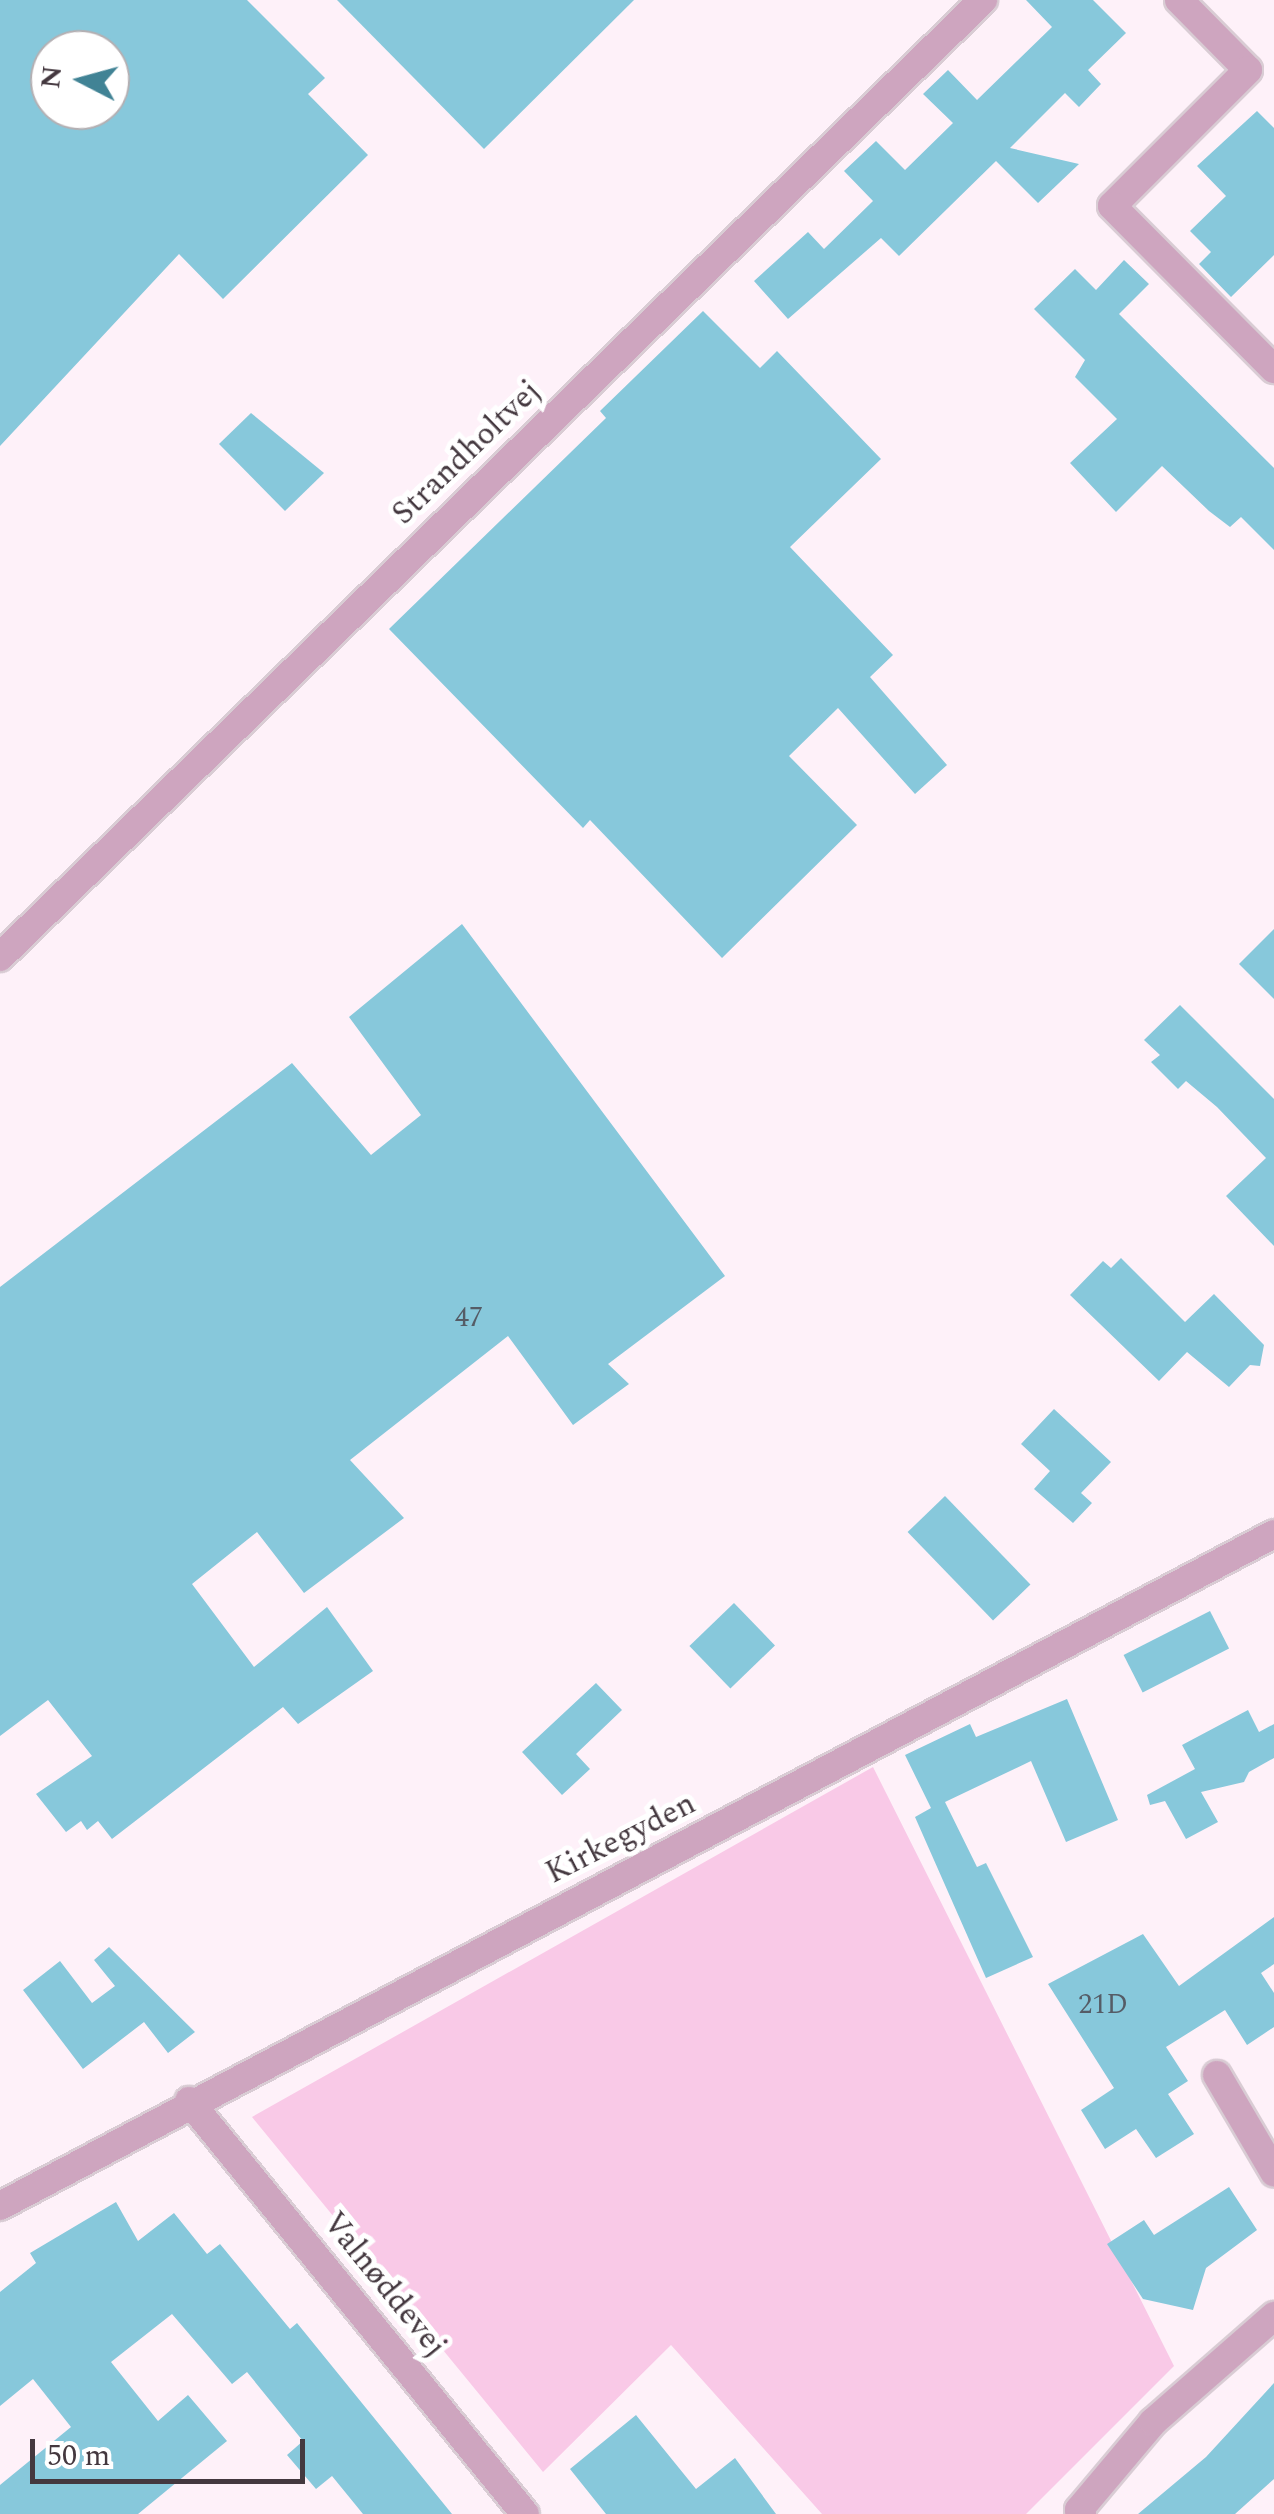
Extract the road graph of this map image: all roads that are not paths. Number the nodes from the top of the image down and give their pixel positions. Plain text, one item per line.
1 (983, 0) edge
2 (1179, 0) edge
3 (1274, 370) edge
4 (0, 957) edge
5 (1274, 1534) edge
6 (1217, 2075) dead end
7 (189, 2101) junction
8 (1274, 2172) edge
9 (0, 2206) edge
10 (1274, 2316) edge
11 (526, 2514) edge
12 (1082, 2514) edge

1 - 4 street, Strandholtvej
2 - 3 street
5 - 7 street, Kirkegyden
6 - 8 street
7 - 9 street, Kirkegyden
7 - 11 street, Valnøddevej
10 - 12 street

